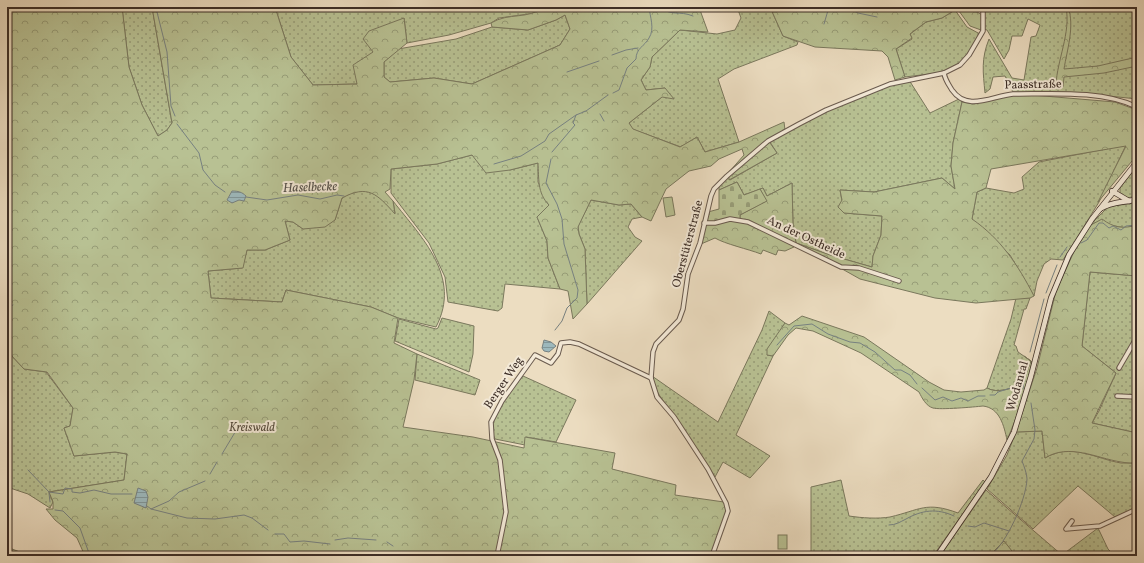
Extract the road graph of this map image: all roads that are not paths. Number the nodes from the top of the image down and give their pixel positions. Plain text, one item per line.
1 (983, 7) edge
2 (944, 73) junction
3 (1137, 107) edge
4 (1137, 162) edge
5 (1111, 194) junction
6 (1137, 199) edge
7 (1129, 201) junction
8 (1118, 202) junction
9 (1097, 212) junction
10 (704, 223) junction
11 (899, 281) dead end
12 (1137, 337) edge
13 (1119, 368) dead end
14 (651, 378) junction
15 (1118, 396) dead end
16 (1137, 397) edge
17 (1137, 509) edge
18 (1072, 520) dead end
19 (497, 556) edge
20 (712, 556) edge
21 (937, 556) edge

1 - 2 street, Oberstüterstraße
2 - 3 street, Paasstraße
2 - 10 street, Oberstüterstraße
4 - 5 main road, Wodantal
5 - 7 main road
5 - 8 main road
5 - 9 main road, Wodantal
6 - 7 main road, Wodantal
7 - 8 main road, Wodantal
8 - 9 main road, Wodantal
9 - 21 main road, Wodantal
10 - 11 street, An der Ostheide
10 - 14 street, Oberstüterstraße
12 - 13 street
14 - 19 street, Berger Weg
14 - 20 street, Oberstüterstraße
15 - 16 street
17 - 18 street

